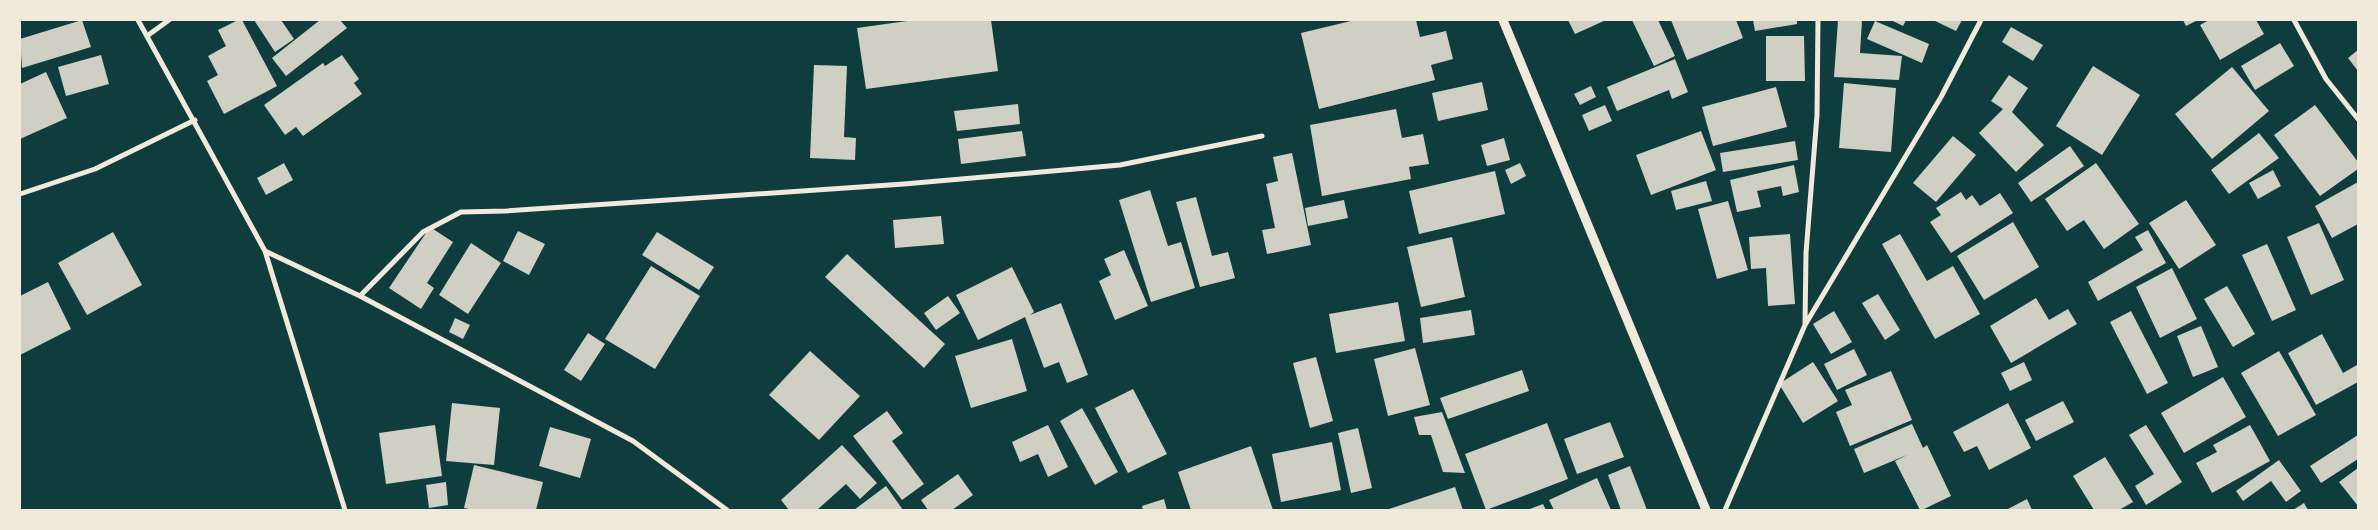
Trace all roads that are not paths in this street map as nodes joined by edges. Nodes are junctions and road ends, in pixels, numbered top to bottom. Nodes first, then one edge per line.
1 (138, 20) edge
2 (169, 20) edge
3 (1503, 20) edge
4 (1818, 20) edge
5 (1982, 20) edge
6 (2294, 20) edge
7 (147, 36) junction
8 (2358, 119) edge
9 (194, 120) junction
10 (1262, 136) dead end
11 (20, 194) edge
12 (265, 251) junction
13 (360, 296) junction
14 (1805, 326) junction
15 (345, 510) edge
16 (727, 510) edge
17 (1706, 510) edge
18 (1725, 510) edge

1 - 7 street
2 - 7 street
3 - 17 street
4 - 14 street
5 - 14 street
6 - 8 street
7 - 9 street
9 - 11 street
9 - 12 street
10 - 13 street
12 - 13 street
12 - 15 street
13 - 16 street
14 - 18 street

